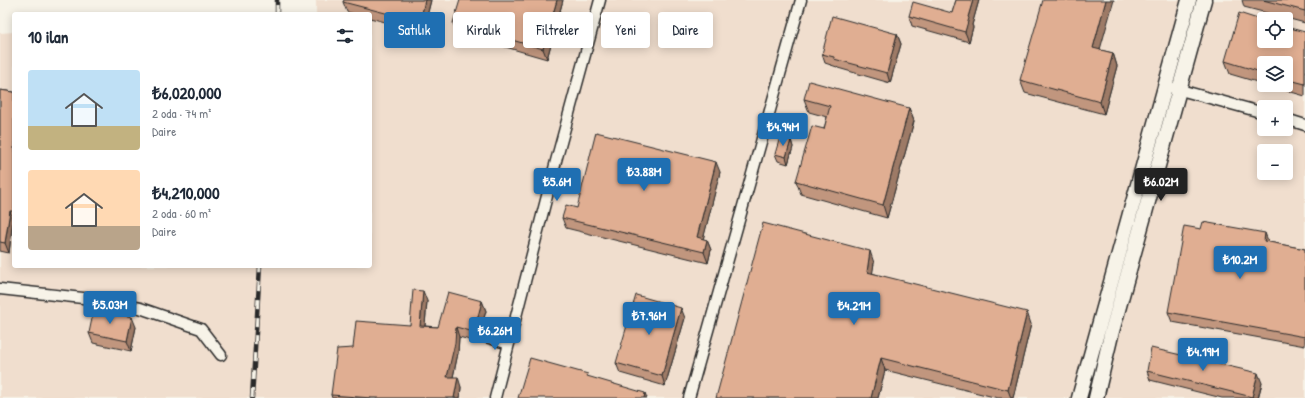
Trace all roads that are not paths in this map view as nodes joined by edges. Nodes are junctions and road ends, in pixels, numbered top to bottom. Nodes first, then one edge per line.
1 (600, 0) edge
2 (801, 0) edge
3 (1189, 0) edge
4 (1204, 0) edge
5 (1165, 86) junction
6 (1179, 90) junction
7 (1257, 111) edge
8 (1293, 121) edge
9 (1305, 125) edge
10 (0, 289) edge
11 (486, 337) dead end
12 (509, 344) junction
13 (221, 355) dead end
14 (495, 398) edge
15 (689, 398) edge
16 (1080, 398) edge
17 (1096, 398) edge

1 - 12 street
2 - 15 street
3 - 5 main road
4 - 6 main road
5 - 6 street
5 - 16 main road
6 - 7 street
6 - 17 main road
8 - 9 street
10 - 13 street
11 - 12 street
12 - 14 street

